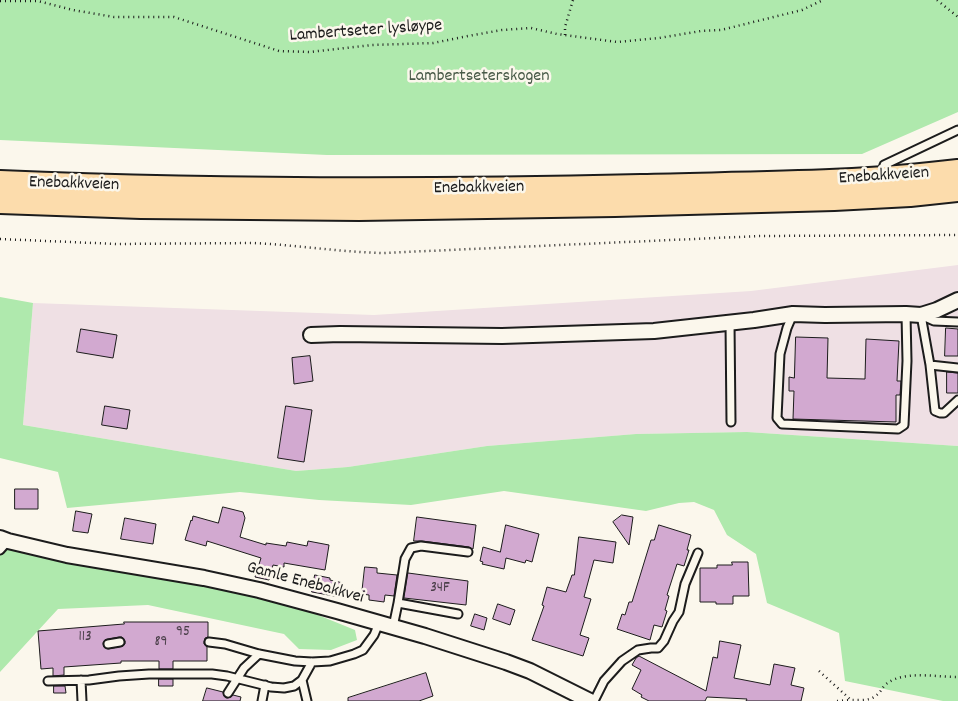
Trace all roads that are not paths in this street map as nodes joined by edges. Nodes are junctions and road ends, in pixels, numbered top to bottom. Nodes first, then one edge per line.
1 (958, 130) edge
2 (958, 171) edge
3 (881, 178) junction
4 (0, 182) edge
5 (958, 190) edge
6 (0, 202) edge
7 (958, 300) edge
8 (794, 314) junction
9 (906, 314) junction
10 (921, 315) junction
11 (958, 322) edge
12 (730, 323) junction
13 (311, 335) dead end
14 (930, 365) junction
15 (958, 368) edge
16 (958, 400) edge
17 (731, 422) dead end
18 (3, 543) edge
19 (468, 552) dead end
20 (698, 553) dead end
21 (398, 603) junction
22 (458, 614) dead end
23 (386, 625) junction
24 (120, 642) dead end
25 (209, 642) dead end
26 (108, 644) dead end
27 (259, 654) junction
28 (312, 662) junction
29 (237, 678) junction
30 (81, 680) junction
31 (302, 680) junction
32 (48, 681) dead end
33 (265, 685) junction
34 (228, 693) dead end
35 (82, 701) edge
36 (262, 701) edge
37 (307, 701) edge
38 (590, 701) edge
39 (594, 701) edge

1 - 3 lane
2 - 3 highway, Enebakkveien
3 - 4 highway, Enebakkveien
5 - 6 highway, Enebakkveien
7 - 10 street
8 - 9 street
8 - 9 lane
8 - 12 street
9 - 10 street
10 - 11 lane
10 - 14 lane
12 - 13 street
12 - 17 lane
14 - 15 lane
14 - 16 lane
18 - 23 street, Gamle Enebakkvei
19 - 21 lane
20 - 39 lane
21 - 22 lane
21 - 23 lane
23 - 28 lane
23 - 38 street, Gamle Enebakkvei
24 - 26 lane
25 - 27 lane
27 - 28 lane
27 - 29 lane
28 - 31 lane
29 - 30 lane
29 - 33 lane
29 - 34 lane
30 - 32 lane
30 - 35 lane
31 - 33 lane
31 - 37 lane
33 - 36 lane

